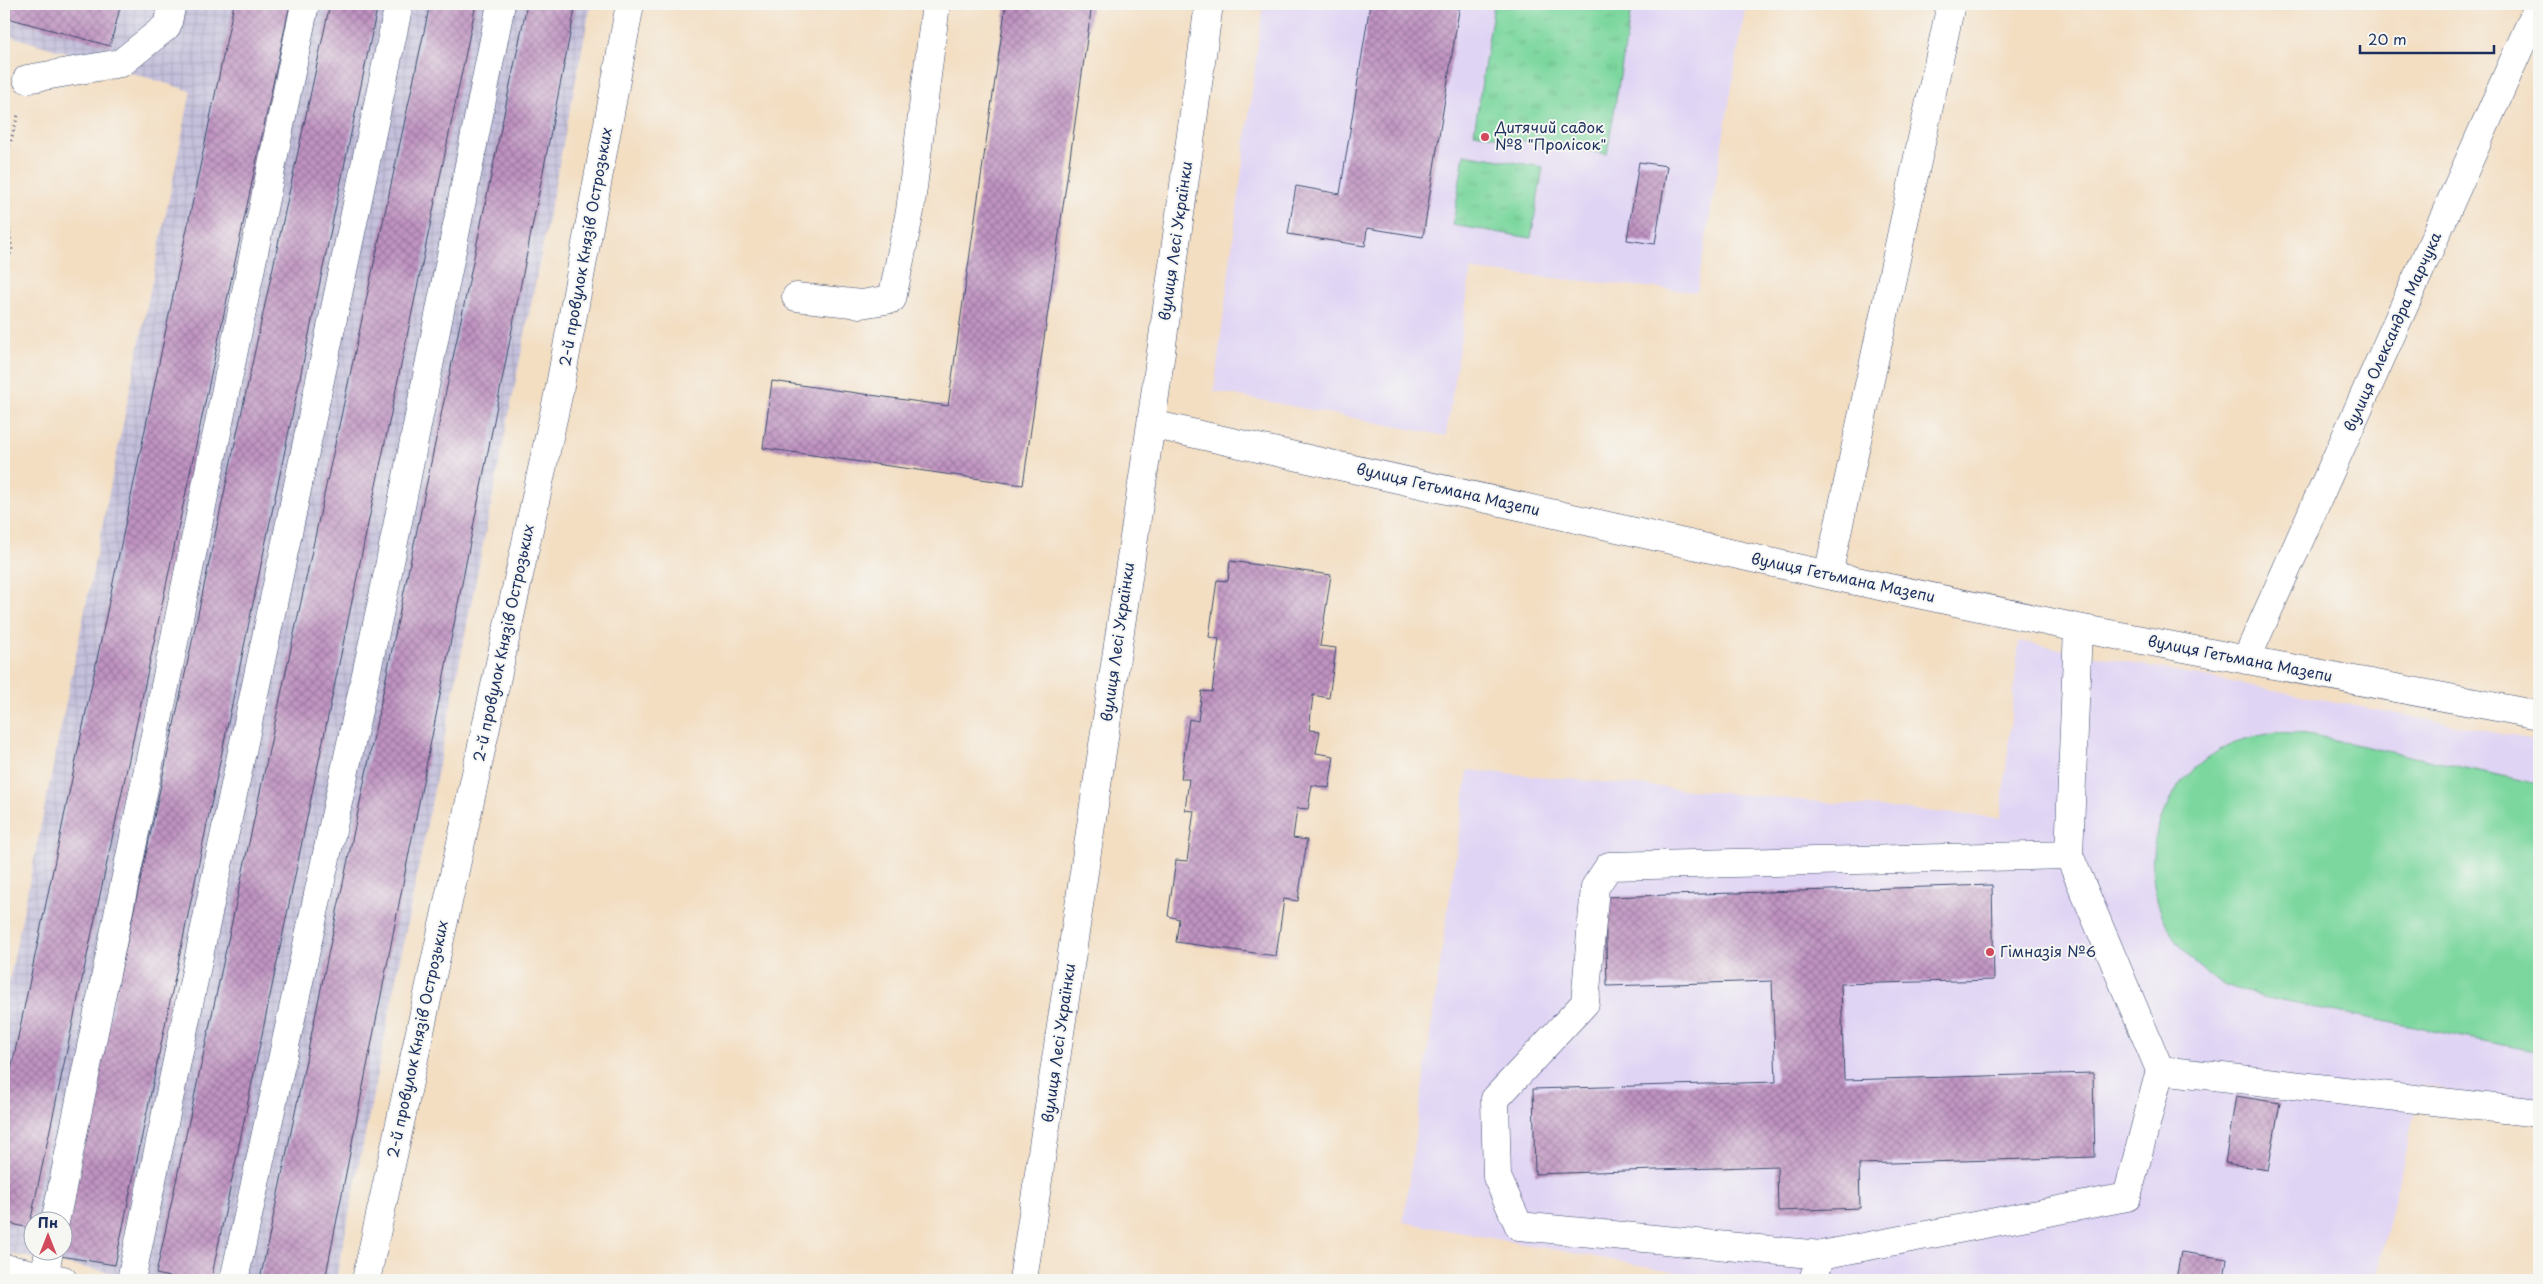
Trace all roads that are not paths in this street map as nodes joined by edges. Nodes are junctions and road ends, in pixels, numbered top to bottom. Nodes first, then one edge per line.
1 (172, 4) edge
2 (305, 4) edge
3 (399, 4) edge
4 (501, 4) edge
5 (630, 4) edge
6 (936, 4) edge
7 (1209, 4) edge
8 (1951, 4) edge
9 (2539, 4) edge
10 (27, 79) road end
11 (796, 297) dead end
12 (1151, 424) junction
13 (1828, 576) junction
14 (2078, 628) junction
15 (2246, 660) junction
16 (2539, 715) edge
17 (2069, 855) junction
18 (2160, 1070) junction
19 (2539, 1113) edge
20 (57, 1212) edge
21 (4, 1268) edge
22 (1817, 1268) edge
23 (52, 1269) edge
24 (131, 1280) edge
25 (234, 1280) edge
26 (366, 1280) edge
27 (1024, 1280) edge

1 - 10 street
2 - 20 street
3 - 24 street
4 - 25 street
5 - 26 street, 2-й провулок Князів Острозьких
6 - 11 street
7 - 12 street, вулиця Лесі Українки
8 - 13 street
9 - 15 street, вулиця Олександра Марчука
12 - 13 street, вулиця Гетьмана Мазепи
12 - 27 street, вулиця Лесі Українки
13 - 14 street, вулиця Гетьмана Мазепи
14 - 15 street, вулиця Гетьмана Мазепи
14 - 17 street
15 - 16 street, вулиця Гетьмана Мазепи
17 - 18 street
17 - 22 street
18 - 19 street
18 - 22 street
21 - 23 street

